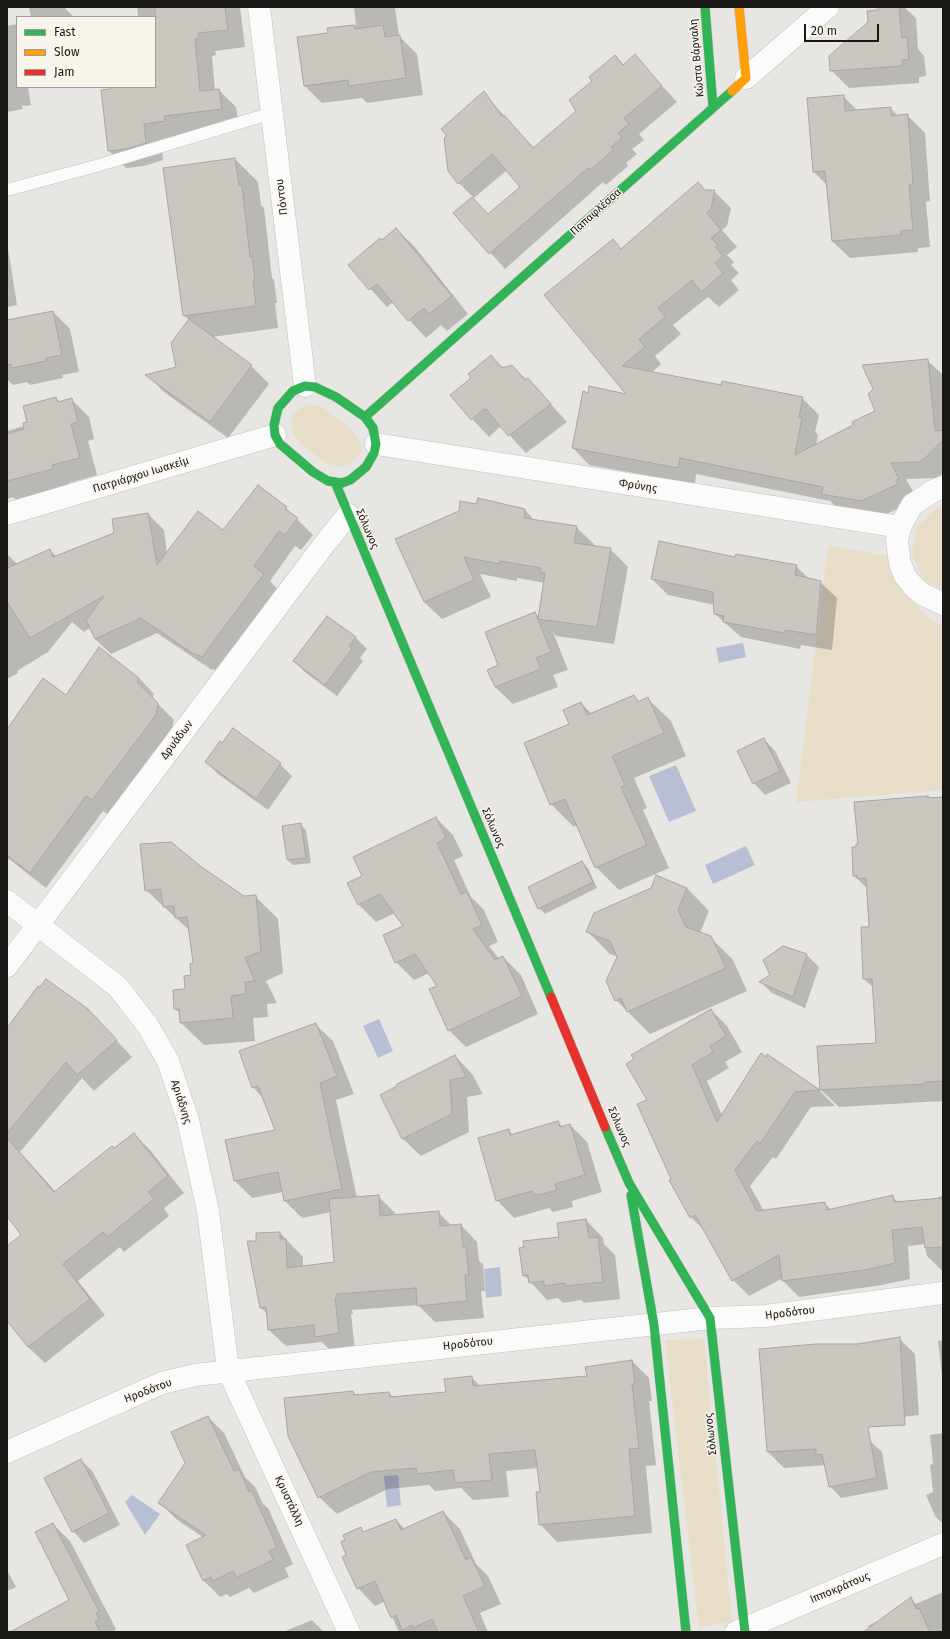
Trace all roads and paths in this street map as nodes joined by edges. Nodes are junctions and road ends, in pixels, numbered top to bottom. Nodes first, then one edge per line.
1 (259, 7) edge
2 (705, 7) edge
3 (739, 7) edge
4 (828, 7) edge
5 (746, 78) junction
6 (713, 107) junction
7 (272, 113) junction
8 (7, 190) edge
9 (305, 386) junction
10 (365, 417) junction
11 (275, 435) junction
12 (376, 444) junction
13 (335, 482) junction
14 (943, 487) edge
15 (7, 514) edge
16 (348, 516) junction
17 (900, 527) junction
18 (943, 604) edge
19 (7, 901) edge
20 (39, 925) junction
21 (7, 966) edge
22 (629, 1183) junction
23 (943, 1293) edge
24 (710, 1318) junction
25 (654, 1325) junction
26 (228, 1370) junction
27 (7, 1452) edge
28 (943, 1544) edge
29 (742, 1631) edge
30 (349, 1632) edge
31 (686, 1632) edge

1 - 7 street, Πόντου
2 - 6 street, Κώστα Βάρναλη
3 - 5 street
4 - 5 street, Παπαφλέσσα
5 - 6 street, Παπαφλέσσα
6 - 10 street, Παπαφλέσσα
7 - 8 lane
7 - 9 street, Πόντου
9 - 10 street
9 - 11 street
10 - 12 street
11 - 13 street
11 - 15 street, Πατριάρχου Ιωακείμ
12 - 13 street
12 - 17 street, Φρύνης
13 - 16 street, Σόλωνος
14 - 17 street
16 - 20 street, Δρυάδων
16 - 22 street, Σόλωνος
17 - 18 street
19 - 20 street, Αριάδνης
20 - 21 street, Δρυάδων
20 - 26 street, Αριάδνης
22 - 24 street, Σόλωνος
22 - 25 street, Σόλωνος
23 - 24 street, Ηροδότου
24 - 25 street, Ηροδότου
24 - 29 street, Σόλωνος
25 - 26 street, Ηροδότου
25 - 31 street, Σόλωνος
26 - 27 street, Ηροδότου
26 - 30 street, Κρυστάλλη
28 - 29 street, Ιπποκράτους

